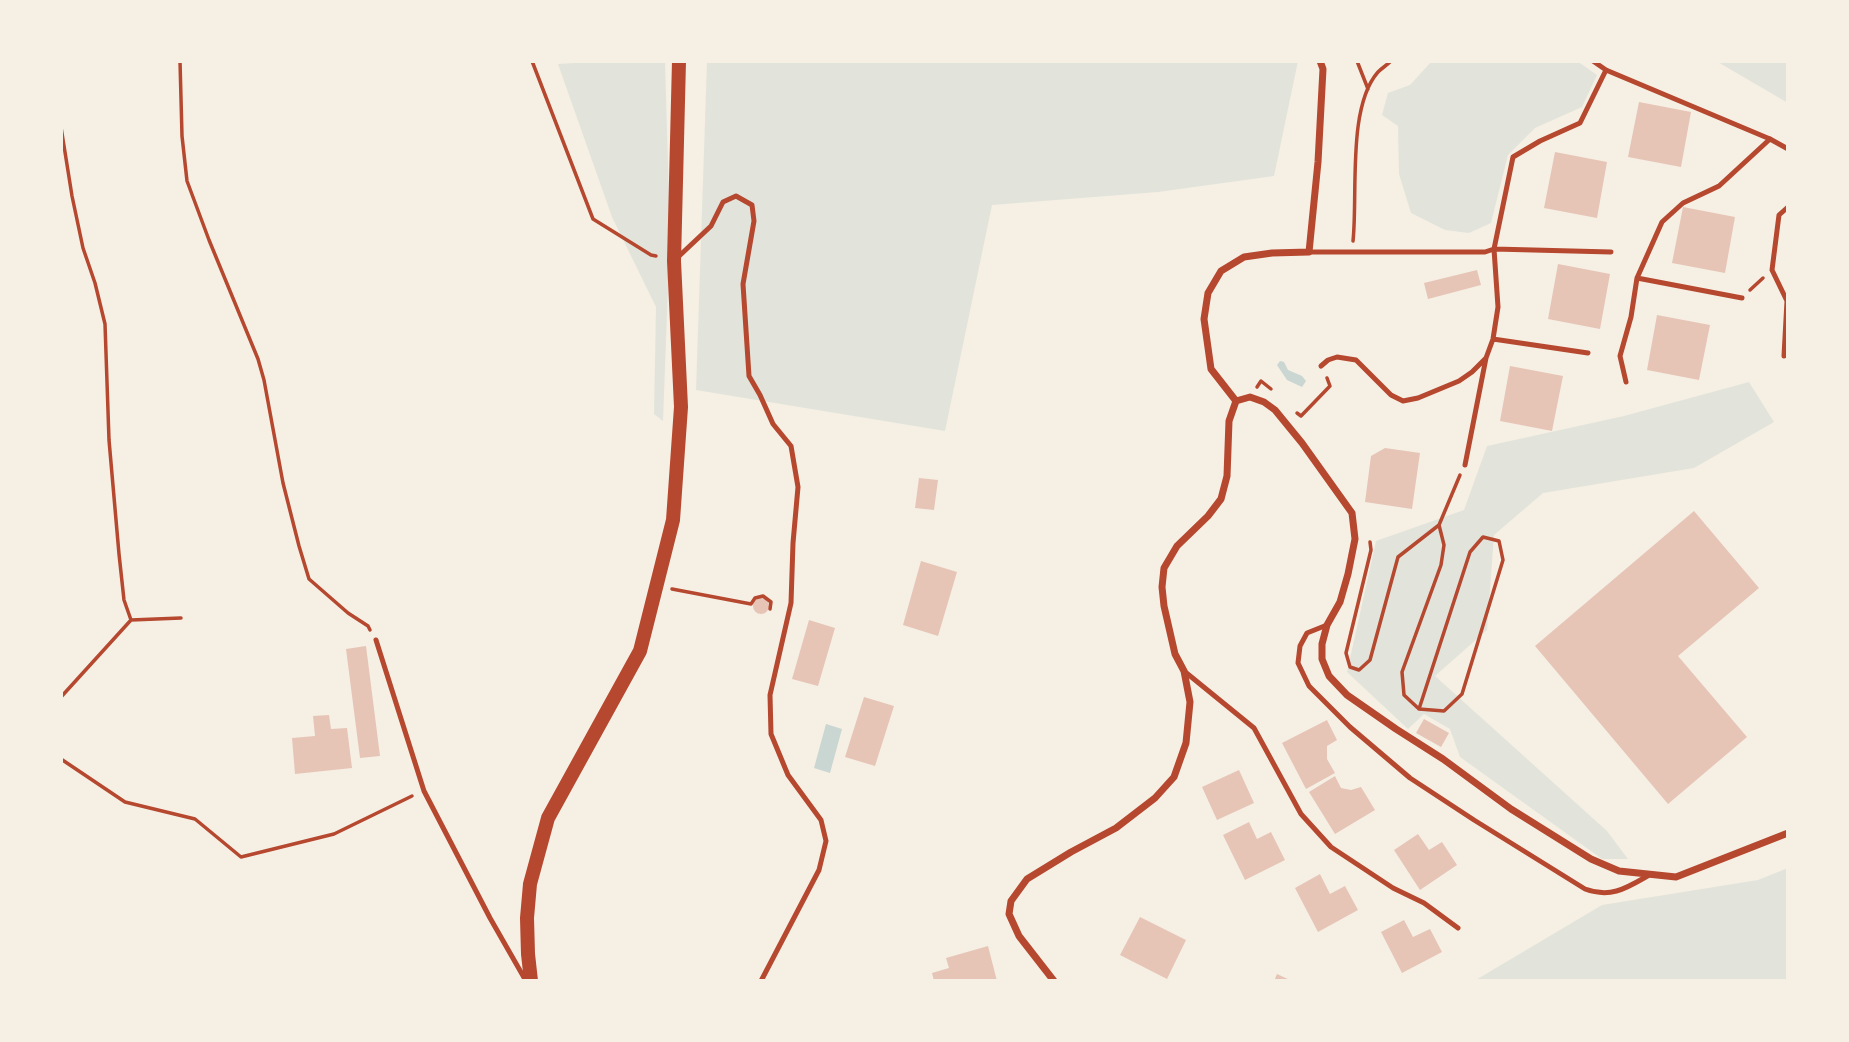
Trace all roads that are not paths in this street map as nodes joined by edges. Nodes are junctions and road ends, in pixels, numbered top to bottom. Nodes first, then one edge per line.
1 (678, 61) edge
2 (1320, 61) edge
3 (1593, 61) edge
4 (1606, 69) junction
5 (1770, 139) junction
6 (1788, 149) edge
7 (1788, 207) edge
8 (1494, 249) junction
9 (1309, 252) junction
10 (1611, 252) dead end
11 (674, 261) junction
12 (1637, 278) junction
13 (1742, 298) road end
14 (1493, 339) junction
15 (1588, 353) dead end
16 (1783, 356) dead end
17 (1486, 358) junction
18 (1321, 366) dead end
19 (1626, 382) dead end
20 (1236, 401) junction
21 (1465, 465) road end
22 (1327, 625) junction
23 (376, 639) road end
24 (1184, 671) junction
25 (1788, 833) edge
26 (1652, 874) junction
27 (1458, 928) dead end
28 (526, 981) edge
29 (531, 981) edge
30 (761, 981) edge
31 (1054, 981) edge

1 - 11 main road
2 - 9 street
3 - 4 lane
4 - 5 lane
4 - 8 lane
5 - 6 lane
5 - 12 lane
7 - 16 lane
8 - 9 lane
8 - 10 lane
8 - 14 lane
9 - 20 street
11 - 29 main road
11 - 30 lane
12 - 13 lane
12 - 19 lane
14 - 15 lane
14 - 17 lane
17 - 18 lane
17 - 21 lane
20 - 22 street
20 - 24 street
22 - 26 street
22 - 26 lane
23 - 28 lane
24 - 27 lane
24 - 31 street
25 - 26 street

